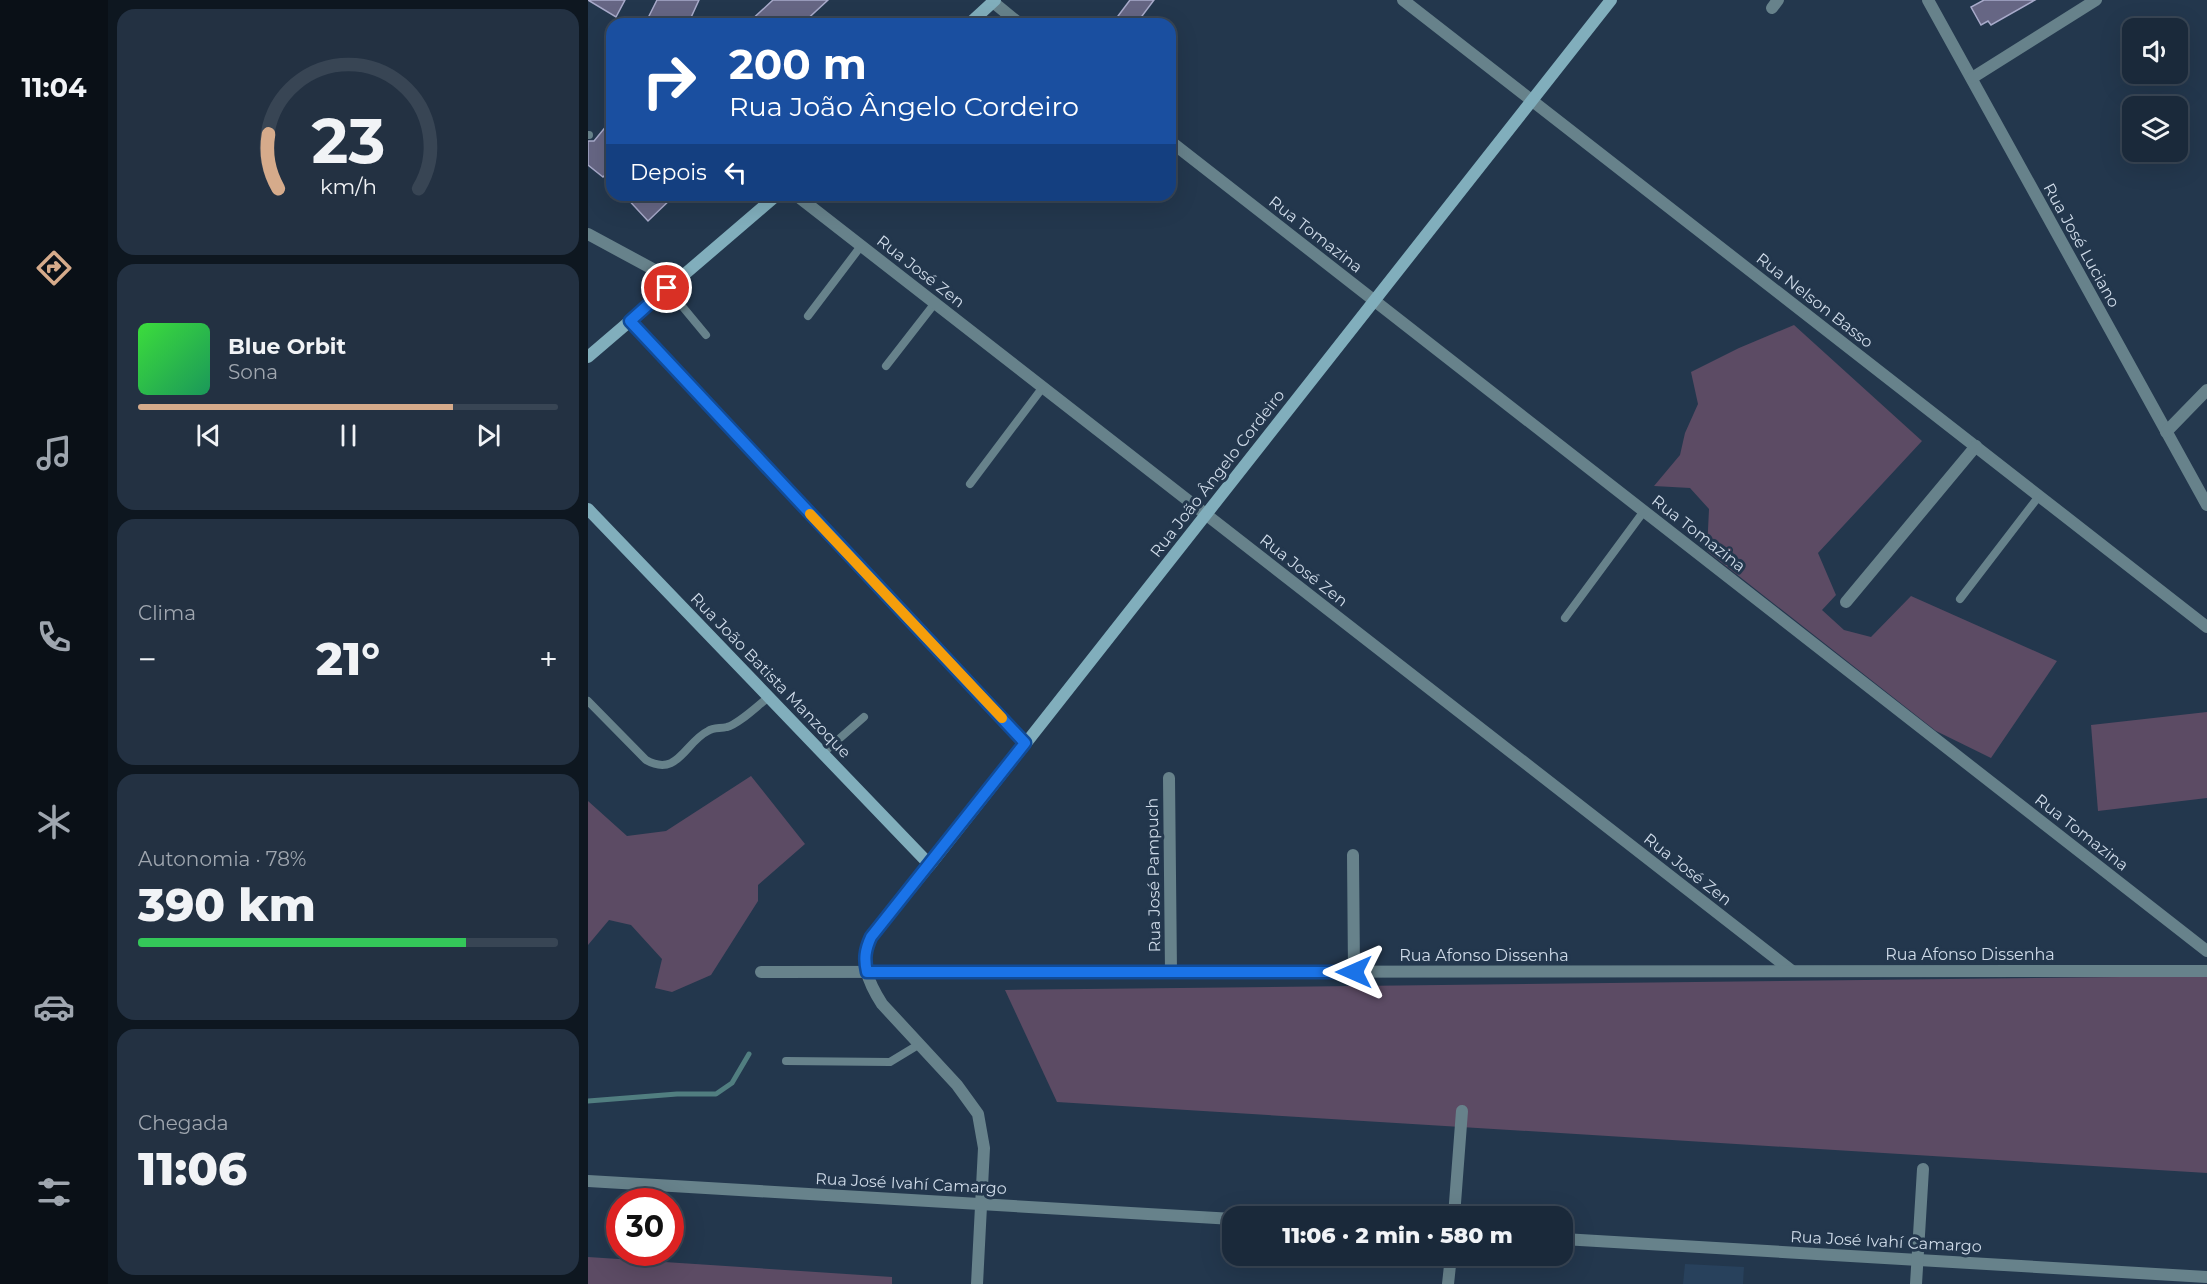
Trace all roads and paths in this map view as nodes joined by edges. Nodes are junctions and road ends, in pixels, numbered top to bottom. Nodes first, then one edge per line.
1 (1403, 0) edge
2 (1611, 0) edge
3 (1928, 0) edge
4 (2096, 0) edge
5 (994, 1) edge
6 (976, 18) edge
7 (1013, 18) edge
8 (1972, 78) junction
9 (1532, 100) junction
10 (1176, 146) edge
11 (770, 201) edge
12 (804, 201) edge
13 (588, 234) edge
14 (861, 246) junction
15 (671, 285) junction
16 (1374, 300) junction
17 (935, 303) junction
18 (808, 316) dead end
19 (630, 321) junction
20 (706, 335) dead end
21 (588, 357) edge
22 (886, 366) dead end
23 (1043, 387) junction
24 (2207, 390) edge
25 (2166, 432) junction
26 (1976, 446) junction
27 (970, 484) dead end
28 (2039, 496) junction
29 (2207, 505) edge
30 (588, 509) edge
31 (1644, 511) junction
32 (1206, 514) junction
33 (1959, 599) dead end
34 (1846, 602) dead end
35 (1564, 618) dead end
36 (2207, 627) edge
37 (769, 697) junction
38 (588, 701) edge
39 (864, 717) dead end
40 (1025, 743) junction
41 (823, 753) junction
42 (1169, 778) dead end
43 (1353, 855) dead end
44 (930, 865) junction
45 (2207, 951) edge
46 (2207, 970) edge
47 (1792, 971) junction
48 (761, 972) dead end
49 (867, 972) junction
50 (1171, 972) junction
51 (1354, 972) junction
52 (918, 1044) junction
53 (786, 1061) dead end
54 (1462, 1111) dead end
55 (1923, 1169) dead end
56 (588, 1180) edge
57 (982, 1204) junction
58 (1455, 1206) edge
59 (1222, 1218) edge
60 (1573, 1240) edge
61 (1918, 1260) junction
62 (1450, 1266) edge
63 (2207, 1277) edge
64 (978, 1284) edge
65 (1448, 1284) edge
66 (1916, 1284) edge

1 - 9 street, Rua Nelson Basso
2 - 9 street, Rua João Ângelo Cordeiro
3 - 8 street, Rua José Luciano
4 - 8 street
5 - 6 street
5 - 7 street
8 - 25 street, Rua José Luciano
9 - 16 street, Rua João Ângelo Cordeiro
9 - 26 street, Rua Nelson Basso
10 - 16 street, Rua Tomazina
11 - 15 street
12 - 14 street, Rua José Zen
13 - 15 street
14 - 17 street, Rua José Zen
14 - 18 lane
15 - 19 street
15 - 20 lane
16 - 31 street, Rua Tomazina
16 - 32 street, Rua João Ângelo Cordeiro
17 - 22 lane
17 - 23 street, Rua José Zen
19 - 21 street
19 - 40 lane
23 - 27 lane
23 - 32 street, Rua José Zen
24 - 25 street
25 - 29 street, Rua José Luciano
26 - 28 street, Rua Nelson Basso
26 - 34 street
28 - 33 lane
28 - 36 street, Rua Nelson Basso
30 - 37 street, Rua João Batista Manzoque
31 - 35 lane
31 - 45 street, Rua Tomazina
32 - 40 street, Rua João Ângelo Cordeiro
32 - 47 street, Rua José Zen
37 - 38 lane
37 - 41 street, Rua João Batista Manzoque
39 - 41 lane
40 - 44 street, Rua João Ângelo Cordeiro
41 - 44 street, Rua João Batista Manzoque
42 - 50 street, Rua José Pampuch
43 - 51 street
44 - 49 street, Rua João Ângelo Cordeiro
46 - 47 street, Rua Afonso Dissenha
47 - 51 street, Rua Afonso Dissenha
48 - 49 street, Rua Afonso Dissenha
49 - 50 street, Rua Afonso Dissenha
49 - 52 street
50 - 51 street, Rua Afonso Dissenha
52 - 53 lane
52 - 57 street
54 - 58 street
55 - 61 street
56 - 57 street, Rua José Ivahí Camargo
57 - 59 street, Rua José Ivahí Camargo
57 - 64 street
60 - 61 street, Rua José Ivahí Camargo
61 - 63 street, Rua José Ivahí Camargo
61 - 66 street
62 - 65 street

